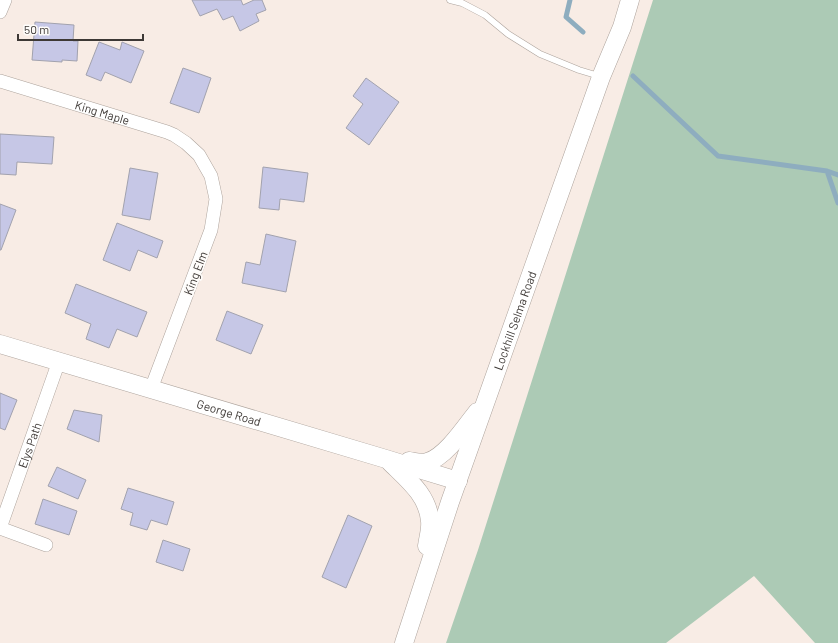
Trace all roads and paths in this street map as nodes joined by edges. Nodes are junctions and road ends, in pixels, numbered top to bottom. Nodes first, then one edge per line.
1 (5, 0) edge
2 (450, 0) edge
3 (630, 0) edge
4 (0, 12) edge
5 (601, 77) junction
6 (0, 81) edge
7 (199, 155) joint
8 (0, 344) edge
9 (59, 361) junction
10 (151, 389) junction
11 (486, 402) junction
12 (386, 459) junction
13 (458, 481) junction
14 (46, 545) dead end
15 (423, 582) junction
16 (404, 643) edge

1 - 4 street
2 - 5 lane
3 - 5 main road, Lockhill Selma Road
5 - 11 main road, Lockhill Selma Road
6 - 7 street, King Maple
7 - 10 street, King Elm
8 - 9 main road, George Road
9 - 10 main road, George Road
9 - 14 street, Elys Path
10 - 12 main road, George Road
11 - 12 main road
11 - 13 main road, Lockhill Selma Road
12 - 13 main road, George Road
12 - 15 main road
13 - 15 main road, Lockhill Selma Road
15 - 16 main road, Lockhill Selma Road

